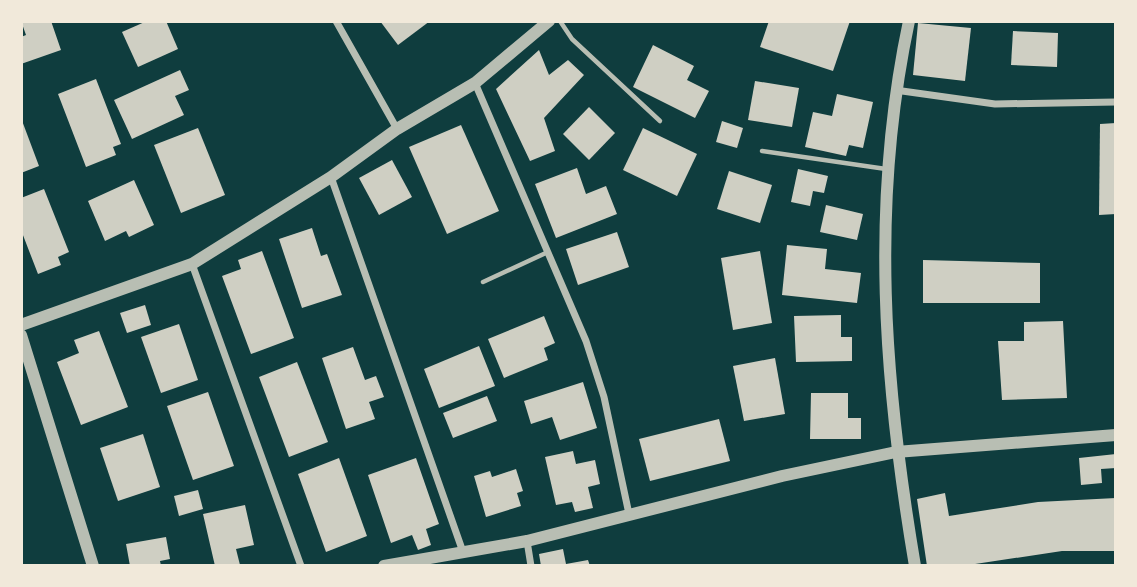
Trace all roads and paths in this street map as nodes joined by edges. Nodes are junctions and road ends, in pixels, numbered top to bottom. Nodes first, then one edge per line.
1 (337, 21) edge
2 (549, 21) edge
3 (560, 21) edge
4 (908, 21) edge
5 (475, 83) junction
6 (895, 90) junction
7 (1116, 102) edge
8 (660, 121) dead end
9 (397, 129) junction
10 (762, 151) dead end
11 (887, 169) junction
12 (331, 177) junction
13 (549, 252) junction
14 (192, 264) junction
15 (483, 282) dead end
16 (21, 325) edge
17 (21, 335) edge
18 (1116, 435) edge
19 (896, 452) junction
20 (629, 514) junction
21 (527, 541) junction
22 (463, 552) junction
23 (93, 566) edge
24 (301, 566) edge
25 (384, 566) edge
26 (531, 566) edge
27 (915, 566) edge

1 - 9 street
2 - 5 street
3 - 8 lane
4 - 6 street
5 - 9 street
5 - 13 street
6 - 7 street
6 - 11 street
9 - 12 street
10 - 11 lane
11 - 19 street
12 - 14 street
12 - 22 street
13 - 15 lane
13 - 20 street
14 - 16 street
14 - 24 street
17 - 23 street
18 - 19 street
19 - 20 street
19 - 27 street
20 - 21 street
21 - 22 street
21 - 26 street
22 - 25 street

